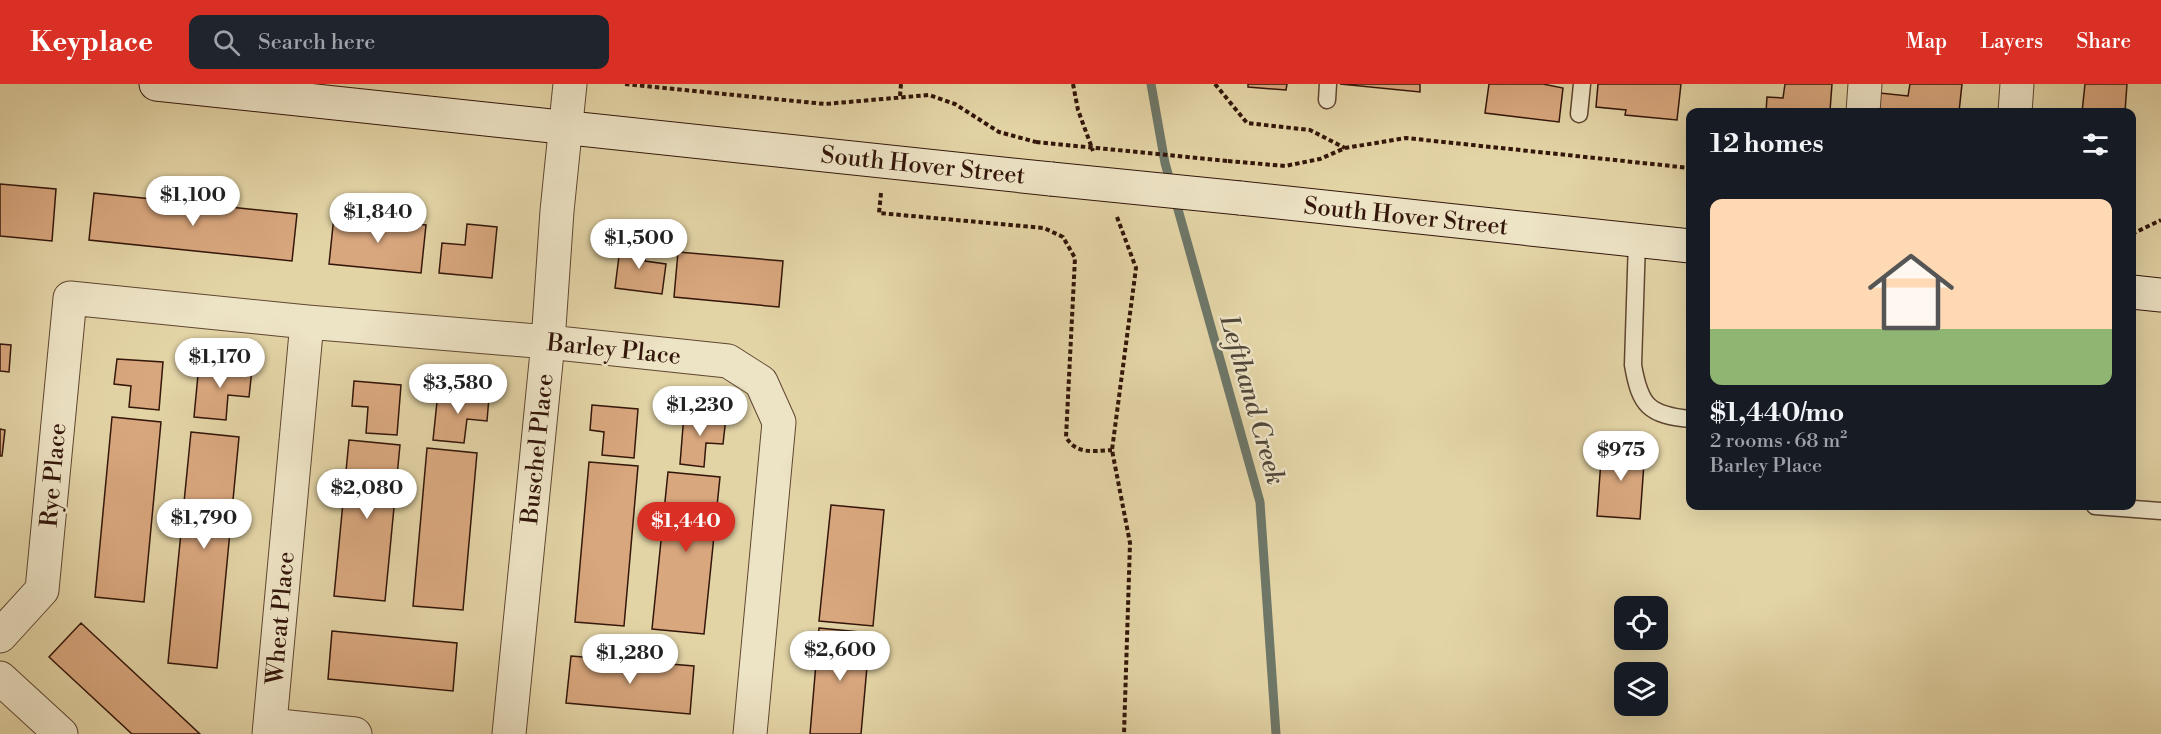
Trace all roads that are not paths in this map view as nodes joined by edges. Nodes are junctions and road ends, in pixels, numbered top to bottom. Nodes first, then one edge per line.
1 (156, 84) edge
2 (570, 84) edge
3 (1582, 84) edge
4 (1865, 84) edge
5 (2017, 84) edge
6 (1863, 108) edge
7 (2015, 108) edge
8 (1579, 114) dead end
9 (565, 128) junction
10 (1637, 240) junction
11 (1686, 246) edge
12 (2136, 292) edge
13 (2161, 295) edge
14 (69, 298) joint
15 (307, 322) junction
16 (548, 342) junction
17 (1686, 418) edge
18 (2136, 509) edge
19 (2161, 511) edge
20 (0, 636) edge
21 (0, 678) edge
22 (270, 730) edge
23 (61, 734) edge
24 (355, 734) edge
25 (509, 734) edge
26 (750, 734) edge

1 - 9 street, South Hover Street
2 - 9 street, Buschel Place
3 - 8 lane
4 - 6 street
5 - 7 street
9 - 10 street, South Hover Street, bridge
9 - 16 street, Buschel Place
10 - 11 street, South Hover Street
10 - 17 lane
12 - 13 street
14 - 15 street, Barley Place
14 - 20 street, Rye Place
15 - 16 street, Barley Place
15 - 22 street, Wheat Place
16 - 25 street, Buschel Place
16 - 26 street, Barley Place
18 - 19 lane
21 - 23 street
22 - 24 street

